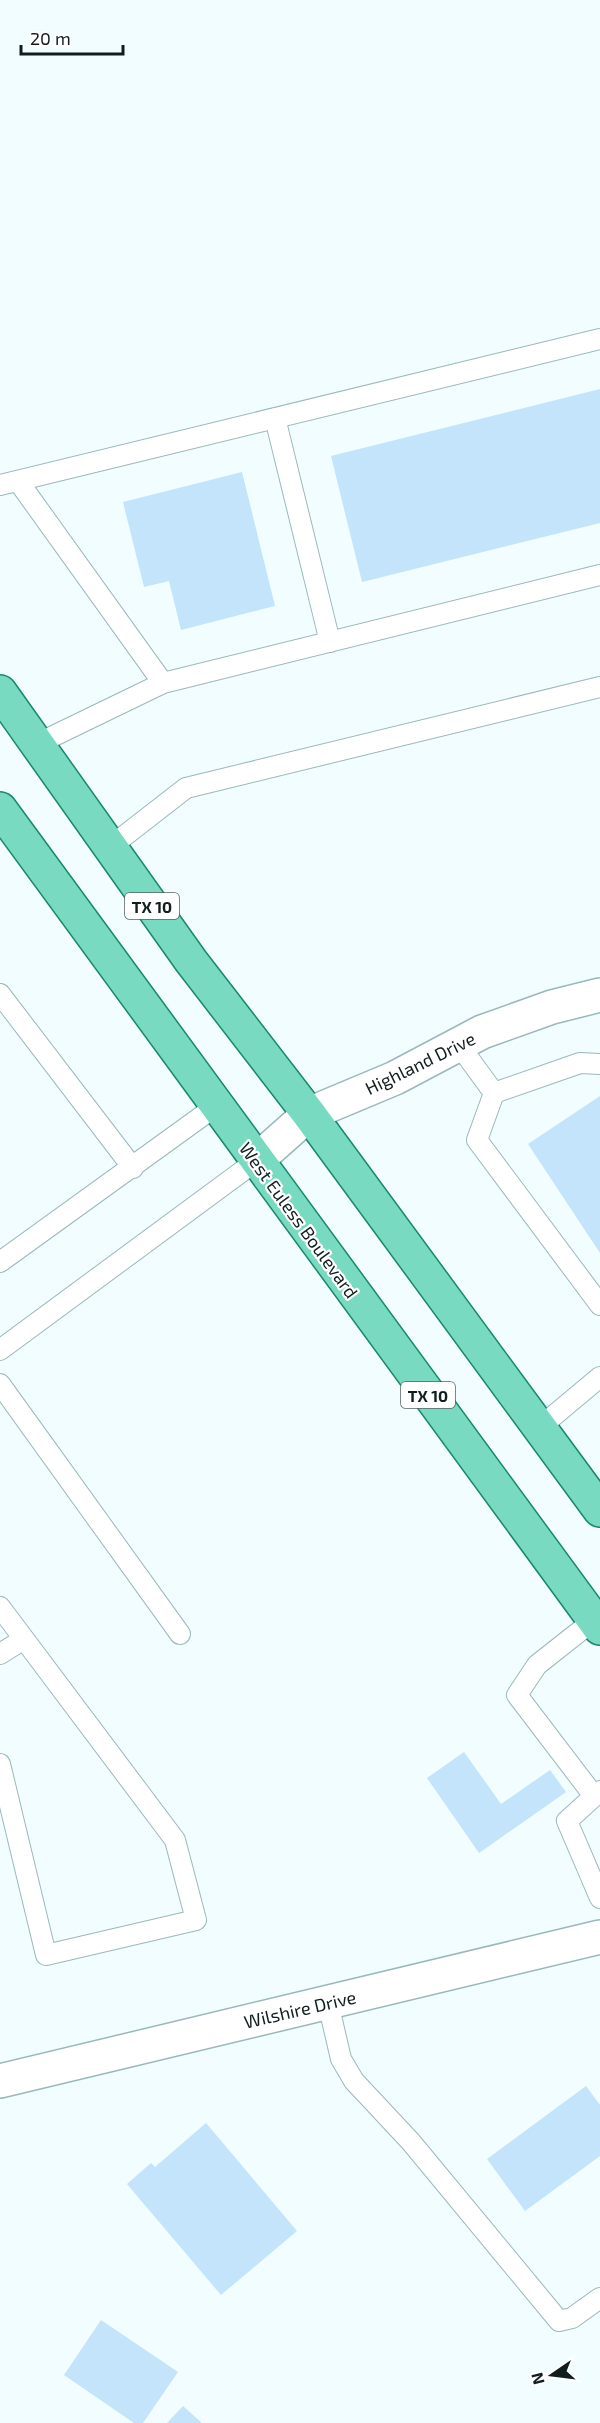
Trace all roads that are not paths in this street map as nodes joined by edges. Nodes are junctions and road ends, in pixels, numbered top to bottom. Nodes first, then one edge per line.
1 (600, 339) edge
2 (275, 418) junction
3 (9, 483) edge
4 (600, 575) edge
5 (330, 642) junction
6 (163, 683) junction
7 (600, 687) edge
8 (0, 692) edge
9 (37, 744) junction
10 (0, 810) edge
11 (110, 847) junction
12 (0, 994) edge
13 (600, 995) edge
14 (459, 1045) junction
15 (600, 1064) edge
16 (494, 1093) junction
17 (216, 1106) junction
18 (309, 1114) junction
19 (255, 1161) junction
20 (133, 1168) junction
21 (0, 1262) edge
22 (600, 1305) edge
23 (0, 1350) edge
24 (600, 1377) edge
25 (0, 1384) edge
26 (539, 1428) junction
27 (600, 1510) edge
28 (0, 1607) edge
29 (597, 1624) edge
30 (180, 1634) dead end
31 (24, 1639) junction
32 (0, 1654) edge
33 (0, 1764) edge
34 (597, 1793) edge
35 (600, 1898) edge
36 (600, 1937) edge
37 (328, 2002) junction
38 (0, 2081) edge
39 (600, 2298) edge

1 - 2 lane
2 - 3 lane
2 - 5 lane
3 - 6 lane
4 - 5 lane
5 - 6 lane
6 - 9 lane
7 - 11 lane
8 - 9 main road, TX 10
9 - 11 main road, TX 10
10 - 17 main road, West Euless Boulevard / TX 10
11 - 18 main road, TX 10
12 - 20 lane
13 - 14 street, Highland Drive
14 - 16 lane
14 - 18 street, Highland Drive
15 - 16 lane
16 - 22 lane
17 - 19 main road, West Euless Boulevard / TX 10
17 - 20 lane
18 - 19 street, Highland Drive
18 - 26 main road, TX 10
19 - 23 lane
19 - 29 main road, West Euless Boulevard / TX 10
20 - 21 lane
24 - 26 lane
25 - 30 lane
26 - 27 main road, TX 10
28 - 31 lane
29 - 34 lane
31 - 32 lane
31 - 33 lane
34 - 35 lane
36 - 37 street, Wilshire Drive
37 - 38 street, Wilshire Drive
37 - 39 lane

